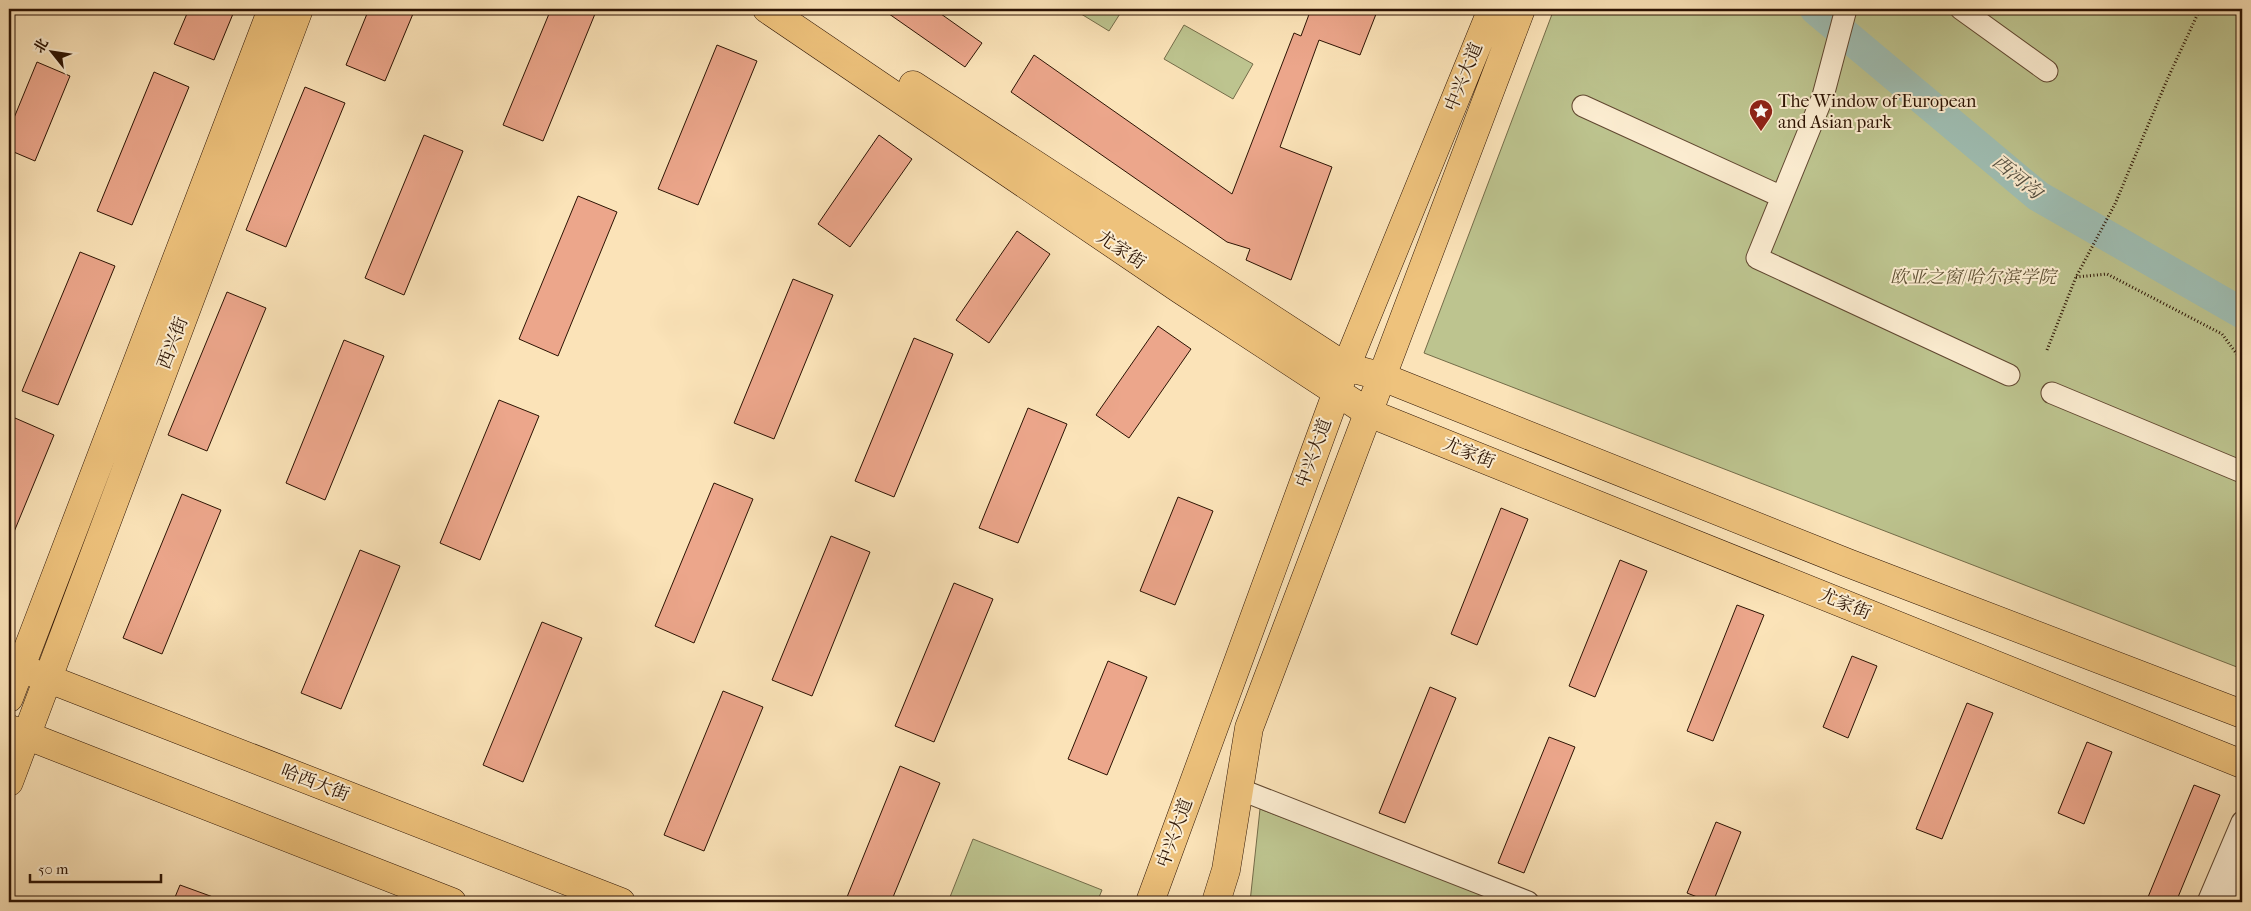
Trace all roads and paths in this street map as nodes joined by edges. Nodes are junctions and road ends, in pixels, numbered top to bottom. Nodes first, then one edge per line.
1 (272, 9) edge
2 (299, 9) edge
3 (767, 9) edge
4 (795, 9) edge
5 (1492, 9) edge
6 (1521, 9) edge
7 (1846, 9) edge
8 (1961, 9) edge
9 (2200, 9) edge
10 (2047, 71) dead end
11 (1583, 106) dead end
12 (1782, 197) junction
13 (2076, 277) junction
14 (2047, 350) dead end
15 (2242, 361) edge
16 (2008, 375) dead end
17 (1380, 376) junction
18 (1341, 380) junction
19 (2052, 393) dead end
20 (1369, 413) junction
21 (2242, 472) edge
22 (14, 666) edge
23 (47, 678) junction
24 (9, 698) edge
25 (2242, 714) edge
26 (18, 732) edge
27 (2242, 764) edge
28 (9, 782) edge
29 (1239, 789) junction
30 (2242, 822) edge
31 (2242, 860) edge
32 (452, 902) edge
33 (621, 902) edge
34 (1150, 902) edge
35 (1216, 902) edge
36 (1528, 902) edge
37 (2208, 902) edge
38 (2225, 902) edge

1 - 22 main road, 西兴街
2 - 23 main road, 西兴街
3 - 18 main road, 尤家街
4 - 18 main road, 尤家街
5 - 18 main road, 中兴大道
6 - 17 main road, 中兴大道
7 - 12 street
8 - 10 street
9 - 13 path
11 - 12 street
12 - 16 street
13 - 14 path
13 - 15 path
17 - 18 main road, 尤家街
17 - 20 main road, 中兴大道
17 - 25 main road, 尤家街
18 - 20 main road, 尤家街
18 - 34 main road, 中兴大道
19 - 21 street
20 - 27 main road, 尤家街
20 - 29 main road, 中兴大道
22 - 23 main road, 哈西大街
22 - 24 main road, 西兴街
23 - 26 main road, 西兴街
23 - 33 main road, 哈西大街
26 - 28 main road, 西兴街
26 - 32 main road
29 - 35 main road, 中兴大道
29 - 36 street
30 - 37 street
31 - 38 street

